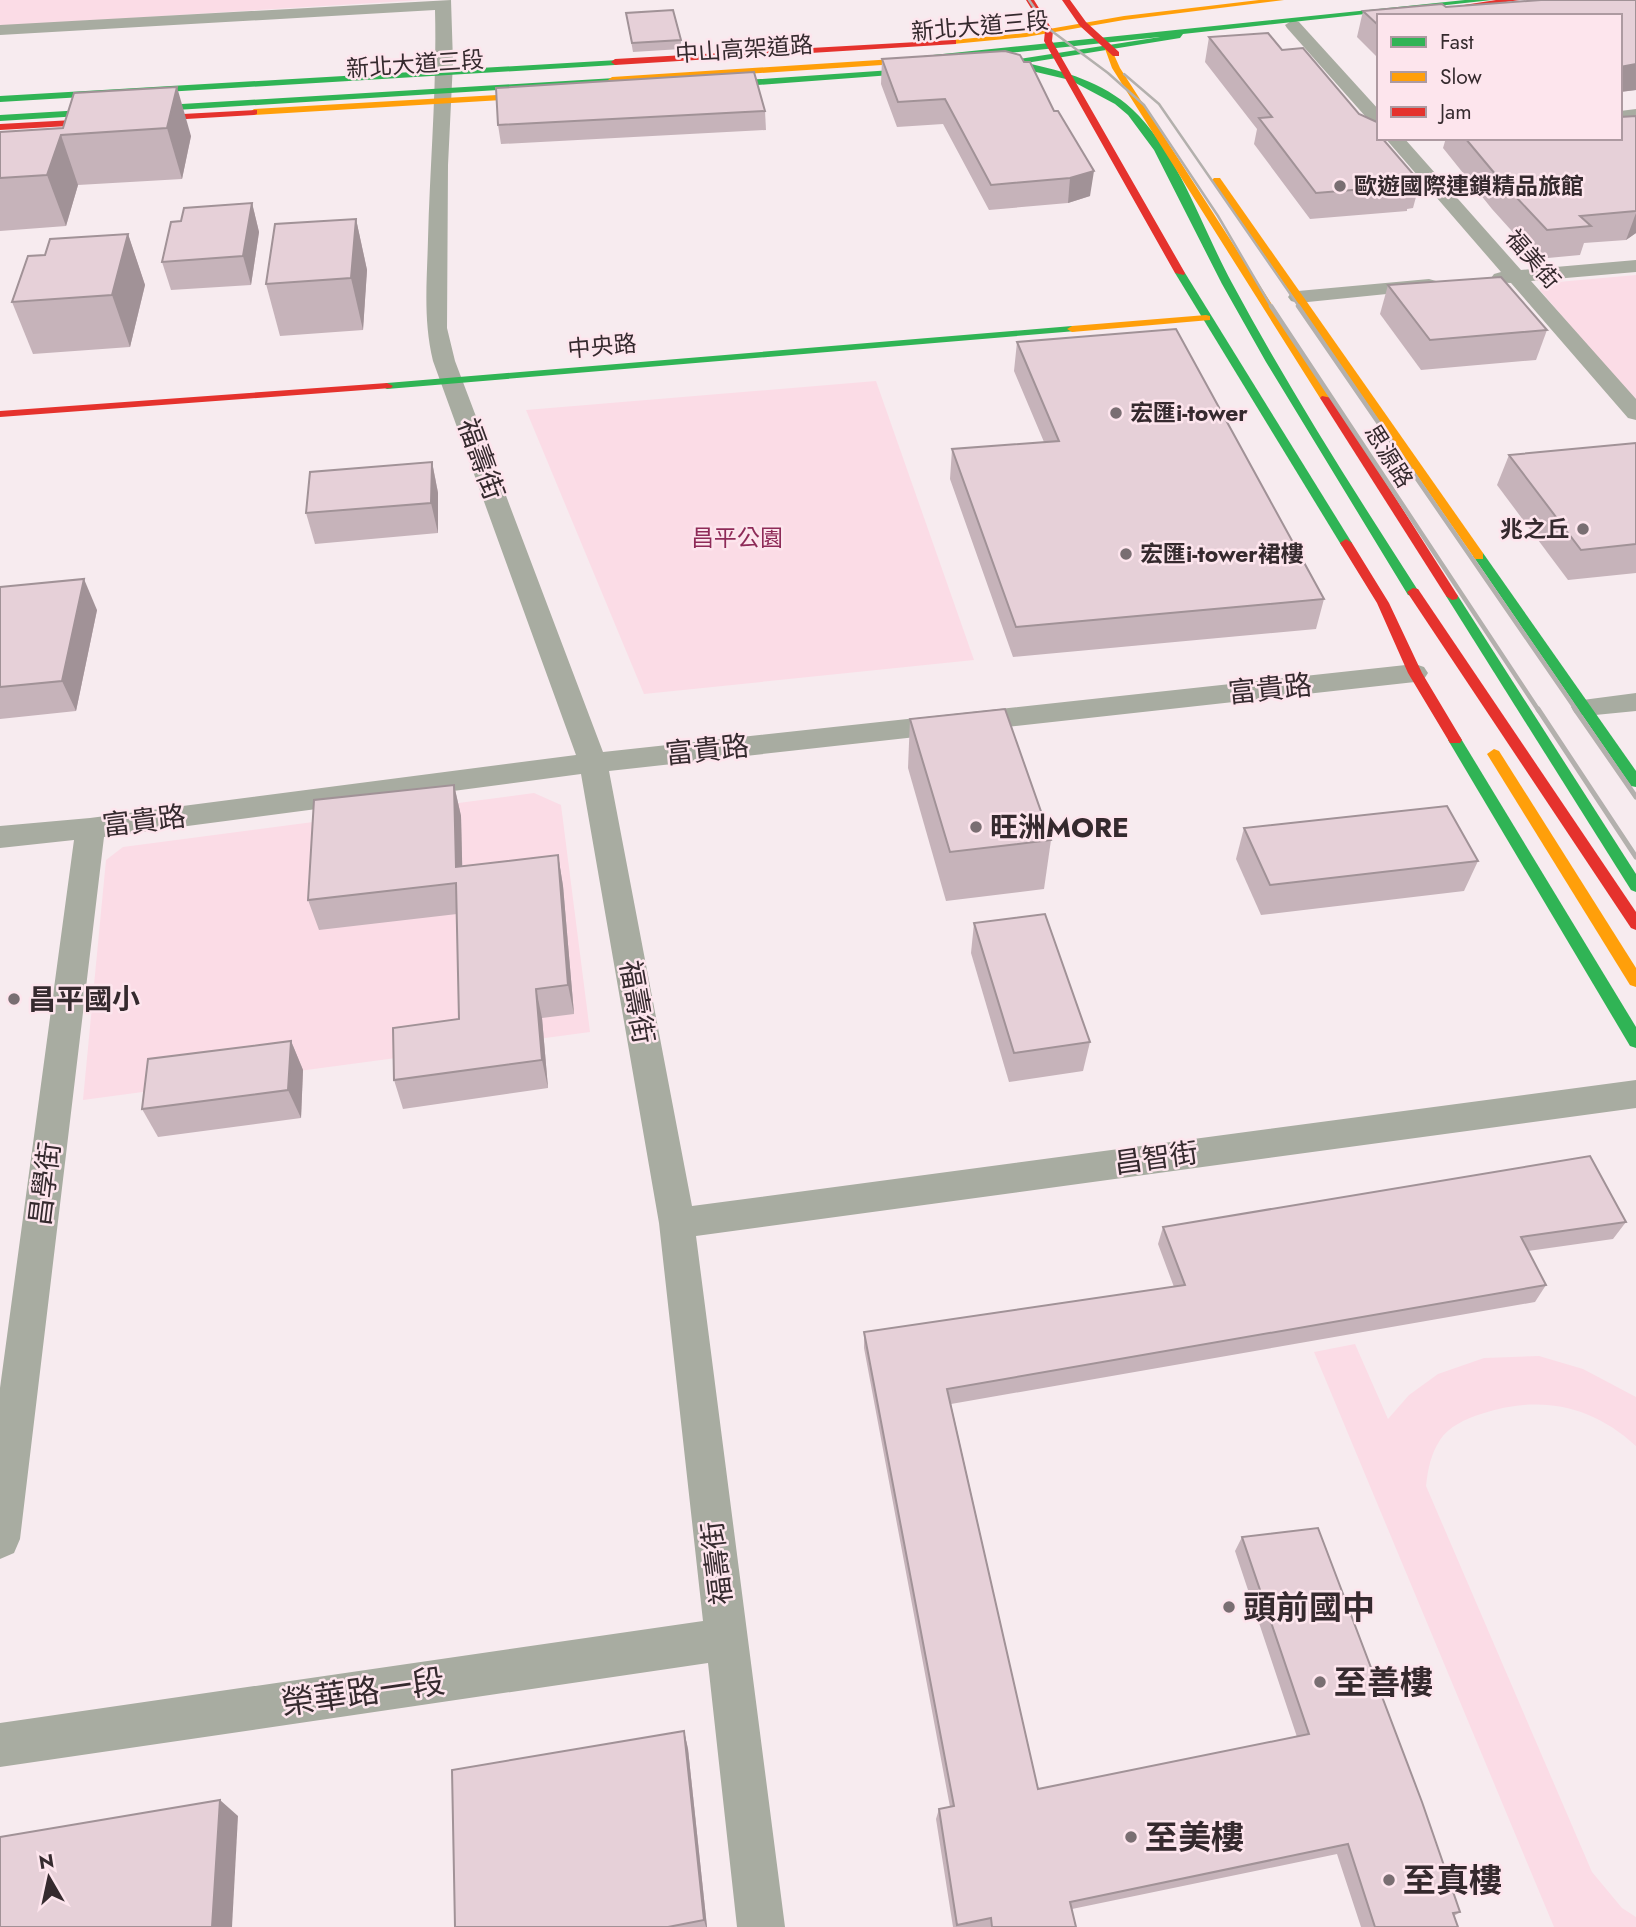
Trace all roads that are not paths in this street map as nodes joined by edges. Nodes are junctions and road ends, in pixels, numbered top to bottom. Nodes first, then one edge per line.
1 (1030, 0) edge
2 (1066, 0) edge
3 (1280, 0) edge
4 (1333, 0) edge
5 (1412, 0) edge
6 (1488, 0) edge
7 (1516, 0) edge
8 (444, 2) edge
9 (1391, 14) edge
10 (1377, 16) edge
11 (1293, 25) junction
12 (1087, 28) junction
13 (0, 30) edge
14 (1049, 36) junction
15 (1107, 48) junction
16 (1058, 57) junction
17 (725, 61) junction
18 (1138, 72) dead end
19 (444, 86) junction
20 (0, 99) edge
21 (0, 106) edge
22 (0, 112) edge
23 (0, 118) edge
24 (1377, 119) edge
25 (0, 127) edge
26 (1396, 140) edge
27 (1206, 164) dead end
28 (1636, 266) edge
29 (1516, 277) junction
30 (1475, 281) edge
31 (1448, 283) edge
32 (1298, 297) junction
33 (1206, 318) junction
34 (446, 366) junction
35 (1636, 413) edge
36 (0, 414) edge
37 (1383, 603) junction
38 (1419, 646) dead end
39 (1415, 673) junction
40 (1636, 702) edge
41 (1585, 708) junction
42 (1482, 736) dead end
43 (593, 763) junction
44 (1636, 782) edge
45 (90, 828) junction
46 (0, 836) edge
47 (1636, 886) edge
48 (1636, 924) edge
49 (1636, 981) edge
50 (1636, 1041) edge
51 (1636, 1094) edge
52 (677, 1223) junction
53 (0, 1539) edge
54 (726, 1639) junction
55 (0, 1745) edge
56 (761, 1927) edge

1 - 14 main road
2 - 12 main road, 思源路
3 - 12 main road
4 - 17 main road, 中山高架道路
5 - 12 main road
6 - 23 main road, 中山高架道路
7 - 9 main road
8 - 13 street
8 - 19 street, 福壽街
10 - 11 main road
11 - 15 main road
11 - 24 street
12 - 14 main road
12 - 15 main road, 思源路
14 - 15 main road, 新北大道三段
14 - 16 main road
14 - 19 main road, 新北大道三段
15 - 16 main road, 新北大道三段
15 - 18 main road, 思源路
15 - 47 main road, 思源路
16 - 19 main road, 新北大道三段
16 - 33 main road
17 - 21 main road, 中山高架道路
17 - 48 main road
19 - 20 main road, 新北大道三段
19 - 22 main road, 新北大道三段
19 - 25 main road, 新北大道三段
19 - 34 street, 福壽街
26 - 29 street, 福美街
27 - 32 main road, 思源路
28 - 29 street
29 - 30 street
29 - 35 street, 福美街
31 - 32 street
32 - 41 main road, 思源路
33 - 34 main road, 中央路
33 - 37 main road
34 - 36 main road, 中央路
34 - 43 street, 福壽街
37 - 38 main road
37 - 39 main road
39 - 43 street, 富貴路
39 - 50 main road
40 - 41 street
41 - 44 main road, 思源路
42 - 49 main road
43 - 45 street, 富貴路
43 - 52 street, 福壽街
45 - 46 street, 富貴路
45 - 53 street, 昌學街
51 - 52 street, 昌智街
52 - 54 street, 福壽街
54 - 55 street, 榮華路一段
54 - 56 street, 福壽街

